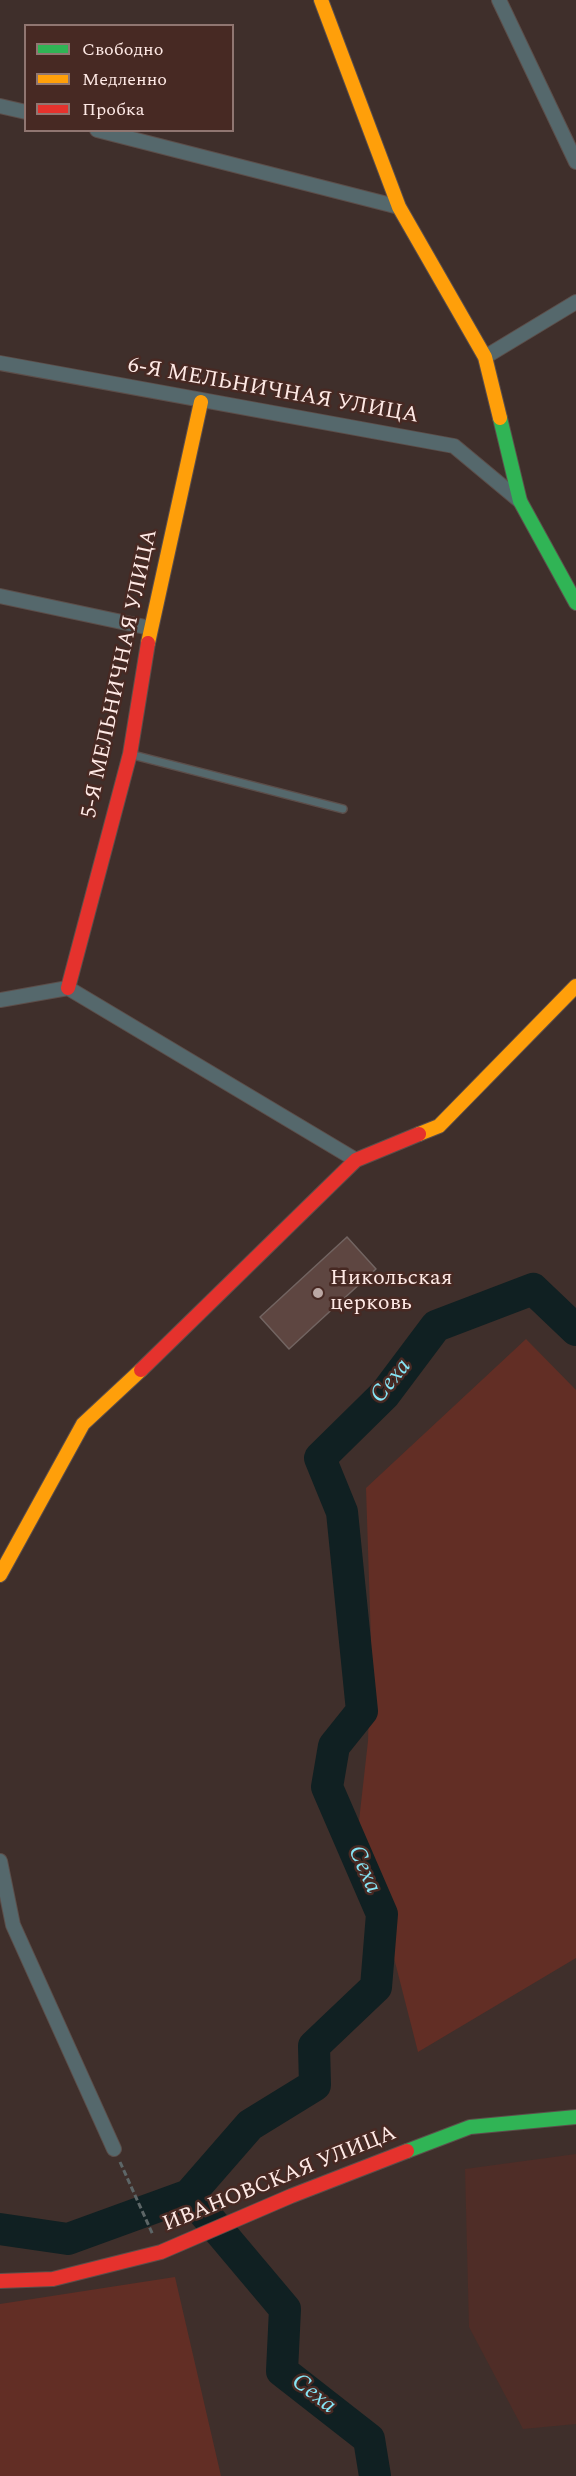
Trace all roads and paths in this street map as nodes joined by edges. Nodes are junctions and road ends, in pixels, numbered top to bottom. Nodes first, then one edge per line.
1 (321, 0) edge
2 (499, 0) edge
3 (0, 106) edge
4 (24, 112) edge
5 (105, 132) edge
6 (576, 162) edge
7 (399, 207) junction
8 (576, 302) edge
9 (484, 357) junction
10 (0, 363) edge
11 (201, 402) junction
12 (520, 501) junction
13 (0, 596) edge
14 (576, 603) edge
15 (150, 628) junction
16 (130, 754) junction
17 (343, 809) dead end
18 (576, 986) edge
19 (68, 988) junction
20 (0, 1000) edge
21 (356, 1160) junction
22 (0, 1575) edge
23 (0, 1861) edge
24 (576, 2117) edge
25 (114, 2149) joint
26 (161, 2252) junction
27 (0, 2282) edge

1 - 7 street
2 - 6 street
3 - 4 street
5 - 7 street
7 - 9 street
8 - 9 street
9 - 12 street
10 - 11 street, 6-Я МЕЛЬНИЧНАЯ УЛИЦА
11 - 12 street, 6-Я МЕЛЬНИЧНАЯ УЛИЦА
11 - 15 street, 5-Я МЕЛЬНИЧНАЯ УЛИЦА
12 - 14 street
13 - 15 street
15 - 16 street, 5-Я МЕЛЬНИЧНАЯ УЛИЦА
16 - 17 lane
16 - 19 street, 5-Я МЕЛЬНИЧНАЯ УЛИЦА
18 - 21 street
19 - 20 street
19 - 21 street
21 - 22 street
23 - 25 street
24 - 26 street, ИВАНОВСКАЯ УЛИЦА
25 - 26 path
26 - 27 street, ИВАНОВСКАЯ УЛИЦА

